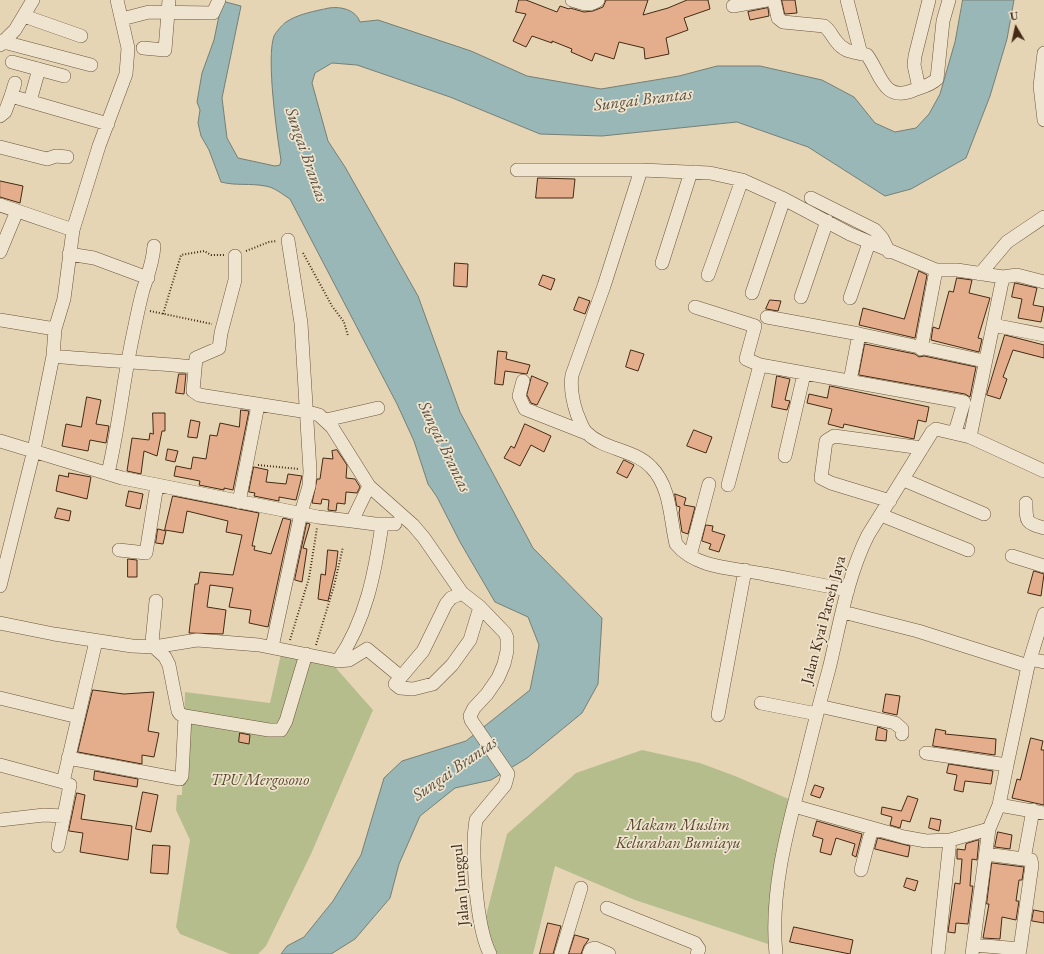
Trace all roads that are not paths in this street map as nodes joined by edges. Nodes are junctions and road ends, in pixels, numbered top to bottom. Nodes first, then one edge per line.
1 (33, 0) edge
2 (117, 0) edge
3 (219, 0) edge
4 (572, 0) edge
5 (598, 0) edge
6 (767, 0) edge
7 (774, 0) edge
8 (847, 0) edge
9 (929, 0) edge
10 (949, 0) edge
11 (169, 6) edge
12 (733, 6) dead end
13 (24, 16) junction
14 (122, 19) junction
15 (81, 36) dead end
16 (1, 43) edge
17 (143, 48) dead end
18 (1044, 53) edge
19 (861, 54) junction
20 (12, 62) dead end
21 (91, 65) dead end
22 (39, 69) junction
23 (64, 76) dead end
24 (1042, 79) edge
25 (15, 83) dead end
26 (919, 88) junction
27 (11, 96) junction
28 (30, 101) junction
29 (0, 116) edge
30 (1044, 120) edge
31 (108, 124) junction
32 (0, 147) edge
33 (67, 157) dead end
34 (517, 170) dead end
35 (640, 170) junction
36 (691, 172) junction
37 (742, 180) junction
38 (811, 198) dead end
39 (784, 199) junction
40 (0, 205) edge
41 (17, 211) junction
42 (1044, 217) edge
43 (827, 221) junction
44 (73, 230) junction
45 (288, 240) road end
46 (869, 243) junction
47 (154, 246) dead end
48 (0, 252) edge
49 (889, 252) junction
50 (69, 254) junction
51 (234, 256) road end
52 (662, 262) dead end
53 (936, 270) junction
54 (980, 274) junction
55 (708, 275) dead end
56 (1003, 277) junction
57 (148, 278) junction
58 (1044, 282) edge
59 (752, 293) dead end
60 (801, 296) dead end
61 (850, 298) dead end
62 (695, 306) dead end
63 (767, 317) dead end
64 (0, 320) edge
65 (993, 325) junction
66 (55, 330) junction
67 (859, 334) junction
68 (1044, 335) edge
69 (921, 349) junction
70 (53, 356) junction
71 (128, 360) junction
72 (984, 361) junction
73 (760, 365) junction
74 (194, 367) junction
75 (804, 374) junction
76 (523, 381) dead end
77 (850, 381) junction
78 (964, 402) junction
79 (258, 404) junction
80 (977, 405) junction
81 (378, 408) dead end
82 (308, 412) junction
83 (326, 420) junction
84 (955, 432) junction
85 (586, 433) junction
86 (970, 437) junction
87 (0, 441) edge
88 (922, 448) junction
89 (34, 450) junction
90 (785, 456) dead end
91 (1044, 471) edge
92 (108, 473) junction
93 (904, 480) junction
94 (709, 484) dead end
95 (158, 485) junction
96 (728, 485) dead end
97 (369, 486) junction
98 (890, 501) junction
99 (240, 502) junction
100 (1026, 503) dead end
101 (301, 513) junction
102 (984, 514) dead end
103 (881, 515) junction
104 (352, 520) junction
105 (382, 524) junction
106 (395, 524) dead end
107 (1044, 528) edge
108 (119, 550) dead end
109 (968, 550) dead end
110 (690, 556) junction
111 (1012, 556) dead end
112 (1044, 566) edge
113 (744, 570) junction
114 (0, 586) edge
115 (848, 590) junction
116 (462, 593) junction
117 (156, 601) dead end
118 (480, 607) junction
119 (843, 612) junction
120 (1044, 614) edge
121 (0, 623) edge
122 (96, 641) junction
123 (154, 647) junction
124 (272, 648) junction
125 (309, 655) junction
126 (338, 661) junction
127 (1029, 662) junction
128 (1044, 662) edge
129 (401, 677) junction
130 (0, 698) edge
131 (761, 703) dead end
132 (818, 710) junction
133 (718, 715) dead end
134 (185, 716) junction
135 (78, 718) junction
136 (902, 734) dead end
137 (926, 753) dead end
138 (68, 758) junction
139 (0, 765) edge
140 (1007, 765) junction
141 (62, 782) junction
142 (999, 805) junction
143 (794, 806) junction
144 (1038, 812) edge
145 (63, 816) junction
146 (0, 820) edge
147 (872, 828) junction
148 (989, 829) junction
149 (950, 840) junction
150 (58, 846) dead end
151 (986, 854) junction
152 (1024, 859) junction
153 (861, 870) dead end
154 (581, 888) dead end
155 (607, 908) dead end
156 (973, 949) edge
157 (1019, 952) edge
158 (490, 954) edge
159 (561, 954) edge
160 (589, 954) edge
161 (609, 954) edge
162 (697, 954) edge
163 (776, 954) edge
164 (938, 954) edge

1 - 13 street
2 - 14 street
3 - 11 street
4 - 5 street
6 - 12 street
7 - 19 street
8 - 19 street
9 - 26 street
10 - 26 street
11 - 14 street
11 - 17 street
13 - 15 street
13 - 16 street
14 - 31 street
16 - 21 street
18 - 24 street
19 - 26 street
20 - 22 street
22 - 23 street
22 - 28 street
24 - 30 street
25 - 27 street
27 - 28 street
27 - 29 street
28 - 31 street
31 - 44 street
32 - 33 street
34 - 35 street
35 - 36 street
35 - 85 street
36 - 37 street
36 - 52 street
37 - 39 street
37 - 55 street
38 - 49 street
39 - 43 street
39 - 59 street
40 - 41 street
41 - 44 street
41 - 48 street
42 - 54 street
43 - 46 street
43 - 60 street
44 - 50 street
45 - 82 street
46 - 49 street
46 - 61 street
47 - 57 street
49 - 53 street
50 - 57 street
50 - 66 street
51 - 74 street
53 - 54 street
53 - 69 street
54 - 56 street
56 - 58 street
56 - 65 street
57 - 71 street
62 - 73 street
63 - 67 street
64 - 66 street
65 - 68 street
65 - 72 street
66 - 70 street
67 - 69 street
67 - 77 street
69 - 72 street
70 - 71 street
70 - 89 street
71 - 74 street
71 - 92 street
72 - 80 street
73 - 75 street
73 - 96 street
74 - 79 street
75 - 77 street
75 - 90 street
76 - 85 street
77 - 78 street
78 - 80 street
78 - 84 street
79 - 82 street
79 - 99 street
80 - 86 street
81 - 83 street
82 - 83 street
82 - 101 street
83 - 97 street
84 - 86 street, Jalan Kyai Parseh Jaya
84 - 88 street, Jalan Kyai Parseh Jaya
85 - 110 street
86 - 91 street, Jalan Kyai Parseh Jaya
87 - 89 street
88 - 93 street, Jalan Kyai Parseh Jaya
88 - 98 street
89 - 92 street
89 - 114 street
92 - 95 street
93 - 98 street, Jalan Kyai Parseh Jaya
93 - 102 street
94 - 110 street
95 - 99 street
95 - 108 street
97 - 104 street
97 - 116 street
98 - 103 street, Jalan Kyai Parseh Jaya
99 - 101 street
100 - 107 street
101 - 104 street
101 - 124 street
103 - 109 street
103 - 115 street, Jalan Kyai Parseh Jaya
104 - 105 street
105 - 106 street
105 - 126 street
110 - 113 street
111 - 112 street
113 - 115 street
113 - 133 street
115 - 119 street, Jalan Kyai Parseh Jaya
116 - 118 street
116 - 129 street
117 - 123 street
118 - 129 street
118 - 158 street, Jalan Junggul
119 - 127 street
119 - 132 street, Jalan Kyai Parseh Jaya
120 - 127 street
121 - 122 street
122 - 123 street
122 - 135 street
123 - 124 street
123 - 134 street
124 - 125 street
125 - 126 street
125 - 134 street
126 - 129 street
127 - 128 street
127 - 140 street
130 - 135 street
131 - 132 street
132 - 136 street
132 - 143 street, Jalan Kyai Parseh Jaya
134 - 138 street
135 - 138 street
137 - 140 street
138 - 141 street
139 - 141 street
140 - 142 street
141 - 145 street
142 - 144 street
142 - 148 street
143 - 147 street
143 - 163 street, Jalan Kyai Parseh Jaya
144 - 152 street
145 - 146 street
145 - 150 street
147 - 149 street
147 - 153 street
148 - 149 street
148 - 151 street
149 - 164 street
151 - 152 street
151 - 156 street
152 - 157 street
154 - 159 street
155 - 162 street
156 - 157 street
160 - 161 street

